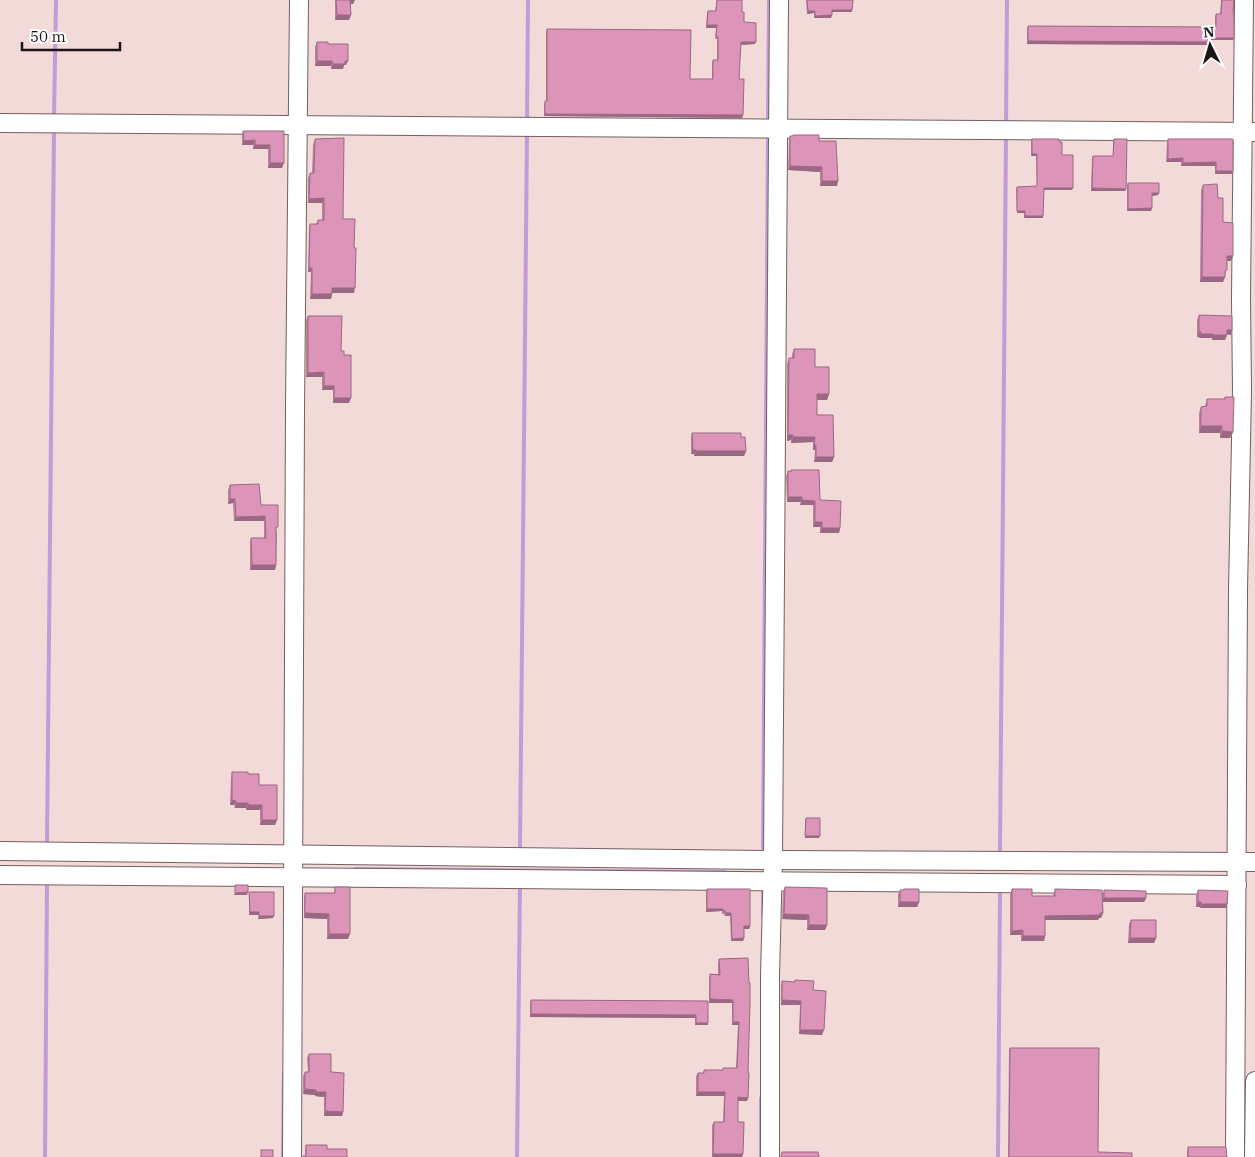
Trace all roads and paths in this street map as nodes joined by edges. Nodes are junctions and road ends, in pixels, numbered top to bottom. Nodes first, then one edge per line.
1 (299, 0) edge
2 (779, 0) edge
3 (1244, 0) edge
4 (0, 123) edge
5 (293, 124) junction
6 (772, 129) junction
7 (1250, 132) edge
8 (0, 851) edge
9 (1237, 862) junction
10 (1255, 862) edge
11 (54, 865) junction
12 (293, 867) junction
13 (523, 873) junction
14 (1007, 873) junction
15 (769, 874) junction
16 (0, 875) edge
17 (1237, 885) junction
18 (1255, 1081) edge
19 (292, 1157) edge
20 (770, 1157) edge
21 (1235, 1157) edge
22 (1254, 1157) edge

1 - 5 street
2 - 6 street
3 - 7 street
4 - 5 street
5 - 6 street
5 - 12 street
6 - 7 street
6 - 15 street
7 - 9 street
8 - 11 street
9 - 10 street
9 - 14 street
9 - 17 street
11 - 12 street
11 - 12 street
11 - 16 street
12 - 13 street
12 - 13 street
12 - 19 street
13 - 15 street
13 - 15 street
14 - 15 street
14 - 17 street
15 - 20 street
17 - 21 street
18 - 22 street

